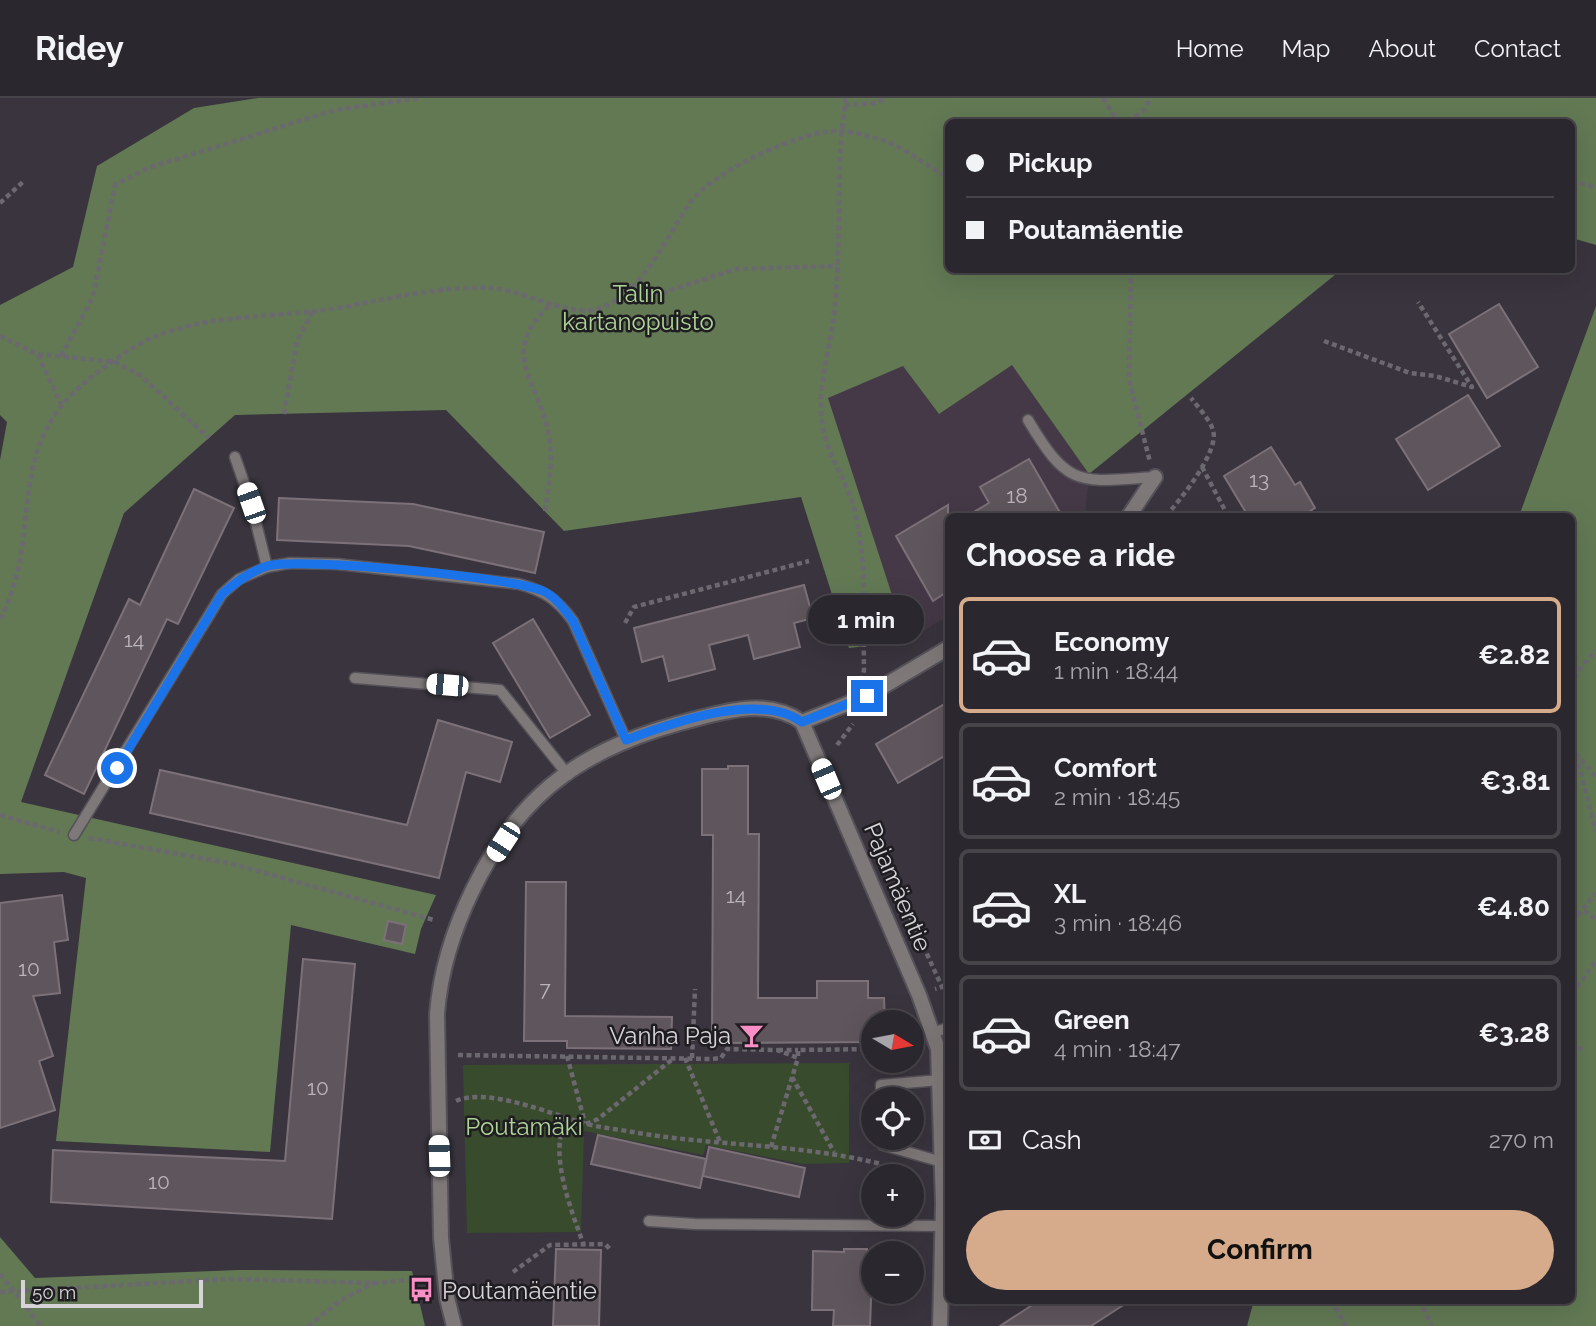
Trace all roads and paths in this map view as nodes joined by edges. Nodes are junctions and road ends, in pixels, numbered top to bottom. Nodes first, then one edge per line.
1 (420, 98) edge
2 (846, 98) edge
3 (885, 98) edge
4 (1103, 98) edge
5 (1151, 98) edge
6 (845, 105) junction
7 (1116, 119) edge
8 (1132, 119) edge
9 (840, 131) junction
10 (945, 175) edge
11 (24, 181) dead end
12 (1575, 181) edge
13 (1596, 188) edge
14 (0, 203) edge
15 (837, 266) junction
16 (1131, 273) edge
17 (627, 292) junction
18 (1419, 302) dead end
19 (553, 303) junction
20 (314, 310) junction
21 (0, 336) edge
22 (1324, 341) dead end
23 (37, 354) junction
24 (61, 356) junction
25 (115, 362) junction
26 (1191, 398) dead end
27 (61, 404) junction
28 (284, 414) dead end
29 (1028, 420) dead end
30 (209, 438) dead end
31 (235, 457) dead end
32 (1201, 466) junction
33 (1155, 477) junction
34 (545, 511) dead end
35 (1131, 513) edge
36 (1169, 513) edge
37 (1226, 513) edge
38 (809, 561) dead end
39 (267, 566) junction
40 (0, 619) edge
41 (625, 623) dead end
42 (945, 650) edge
43 (1596, 650) edge
44 (864, 670) dead end
45 (355, 678) dead end
46 (1575, 678) edge
47 (802, 722) junction
48 (626, 740) junction
49 (1575, 751) joint
50 (568, 775) junction
51 (1596, 777) edge
52 (0, 815) edge
53 (1596, 832) edge
54 (74, 835) junction
55 (1596, 893) edge
56 (1584, 911) junction
57 (1575, 919) edge
58 (1596, 919) edge
59 (433, 920) dead end
60 (1596, 961) edge
61 (695, 989) dead end
62 (1575, 990) edge
63 (941, 1030) edge
64 (1575, 1044) edge
65 (861, 1049) edge
66 (777, 1050) junction
67 (798, 1050) junction
68 (1583, 1051) dead end
69 (458, 1055) dead end
70 (567, 1056) junction
71 (675, 1057) junction
72 (685, 1058) junction
73 (692, 1058) junction
74 (798, 1058) junction
75 (792, 1077) junction
76 (940, 1080) junction
77 (881, 1087) edge
78 (457, 1101) dead end
79 (568, 1119) junction
80 (586, 1124) junction
81 (720, 1142) junction
82 (771, 1147) junction
83 (900, 1150) edge
84 (834, 1153) junction
85 (942, 1162) junction
86 (880, 1164) edge
87 (945, 1192) edge
88 (945, 1208) edge
89 (649, 1221) dead end
90 (942, 1226) junction
91 (583, 1244) junction
92 (611, 1250) dead end
93 (513, 1272) dead end
94 (0, 1274) edge
95 (420, 1279) dead end
96 (375, 1283) junction
97 (15, 1290) junction
98 (0, 1292) edge
99 (1333, 1304) edge
100 (1421, 1304) edge
101 (1342, 1321) junction
102 (41, 1326) edge
103 (307, 1326) edge
104 (454, 1326) edge
105 (940, 1326) edge
106 (1337, 1326) edge
107 (1346, 1326) edge
108 (1432, 1326) edge

1 - 24 path
2 - 6 path
3 - 6 path
4 - 7 path
5 - 8 path
6 - 9 path
9 - 10 path
9 - 15 path
9 - 17 path
11 - 14 path
12 - 13 path
15 - 17 path
15 - 44 path
16 - 33 path
17 - 19 path
18 - 22 path
19 - 20 path
19 - 34 path
20 - 25 path
20 - 28 path
21 - 23 path
23 - 24 path
23 - 27 path
24 - 25 path
25 - 27 path
25 - 30 path
26 - 32 path
27 - 40 path
29 - 33 lane
31 - 39 lane
32 - 36 path
32 - 37 path
33 - 35 street
38 - 41 path
39 - 48 lane
39 - 54 lane
42 - 47 street
43 - 46 path
45 - 50 lane
47 - 48 street
47 - 63 street, Pajamäentie
48 - 50 street
49 - 51 path
49 - 53 path
50 - 104 street
52 - 54 path
54 - 59 path
55 - 56 path
56 - 57 path
56 - 58 path
60 - 62 path
61 - 73 path
63 - 76 street, Pajamäentie
64 - 68 path
65 - 67 path
66 - 67 path
66 - 73 path
66 - 74 path
67 - 74 path
69 - 70 path
70 - 71 path
70 - 80 path
71 - 72 path
71 - 80 path
72 - 73 path
72 - 81 path
74 - 75 path
75 - 82 path
75 - 84 path
76 - 77 lane
76 - 85 street, Pajamäentie
78 - 79 path
79 - 80 path
79 - 91 path
80 - 81 path
81 - 82 path
82 - 84 path
83 - 85 lane
84 - 86 path
85 - 87 street, Pajamäentie
88 - 90 street, Pajamäentie
89 - 90 lane
90 - 105 street, Pajamäentie
91 - 92 path
91 - 93 path
94 - 97 path
95 - 96 path
96 - 97 path
96 - 103 path
97 - 98 path
97 - 102 path
99 - 101 path
100 - 108 path
101 - 106 path
101 - 107 path

